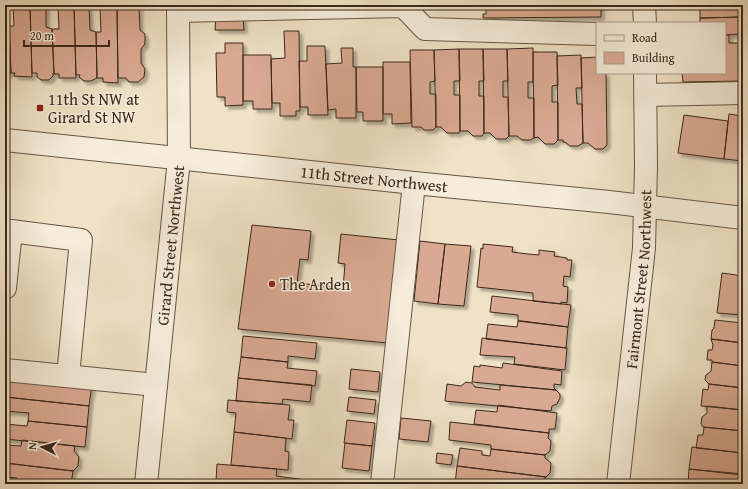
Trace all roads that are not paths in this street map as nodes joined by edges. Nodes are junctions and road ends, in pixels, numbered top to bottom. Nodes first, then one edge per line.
1 (403, 5) edge
2 (644, 5) edge
3 (178, 8) edge
4 (645, 22) edge
5 (596, 34) edge
6 (645, 74) edge
7 (743, 93) edge
8 (646, 95) junction
9 (5, 140) edge
10 (179, 159) junction
11 (414, 183) junction
12 (645, 207) junction
13 (743, 218) edge
14 (5, 288) edge
15 (5, 370) edge
16 (68, 376) junction
17 (156, 386) junction
18 (146, 484) edge
19 (382, 484) edge
20 (618, 484) edge

1 - 3 street
1 - 5 street
2 - 4 street
3 - 10 street, Girard Street Northwest
6 - 8 street, Fairmont Street Northwest
7 - 8 street
8 - 12 street, Fairmont Street Northwest
9 - 10 street, 11th Street Northwest
10 - 11 street, 11th Street Northwest
10 - 17 street, Girard Street Northwest
11 - 12 street, 11th Street Northwest
11 - 19 street
12 - 13 street, 11th Street Northwest
12 - 20 street, Fairmont Street Northwest
14 - 16 street
15 - 16 street
16 - 17 street
17 - 18 street, Girard Street Northwest

